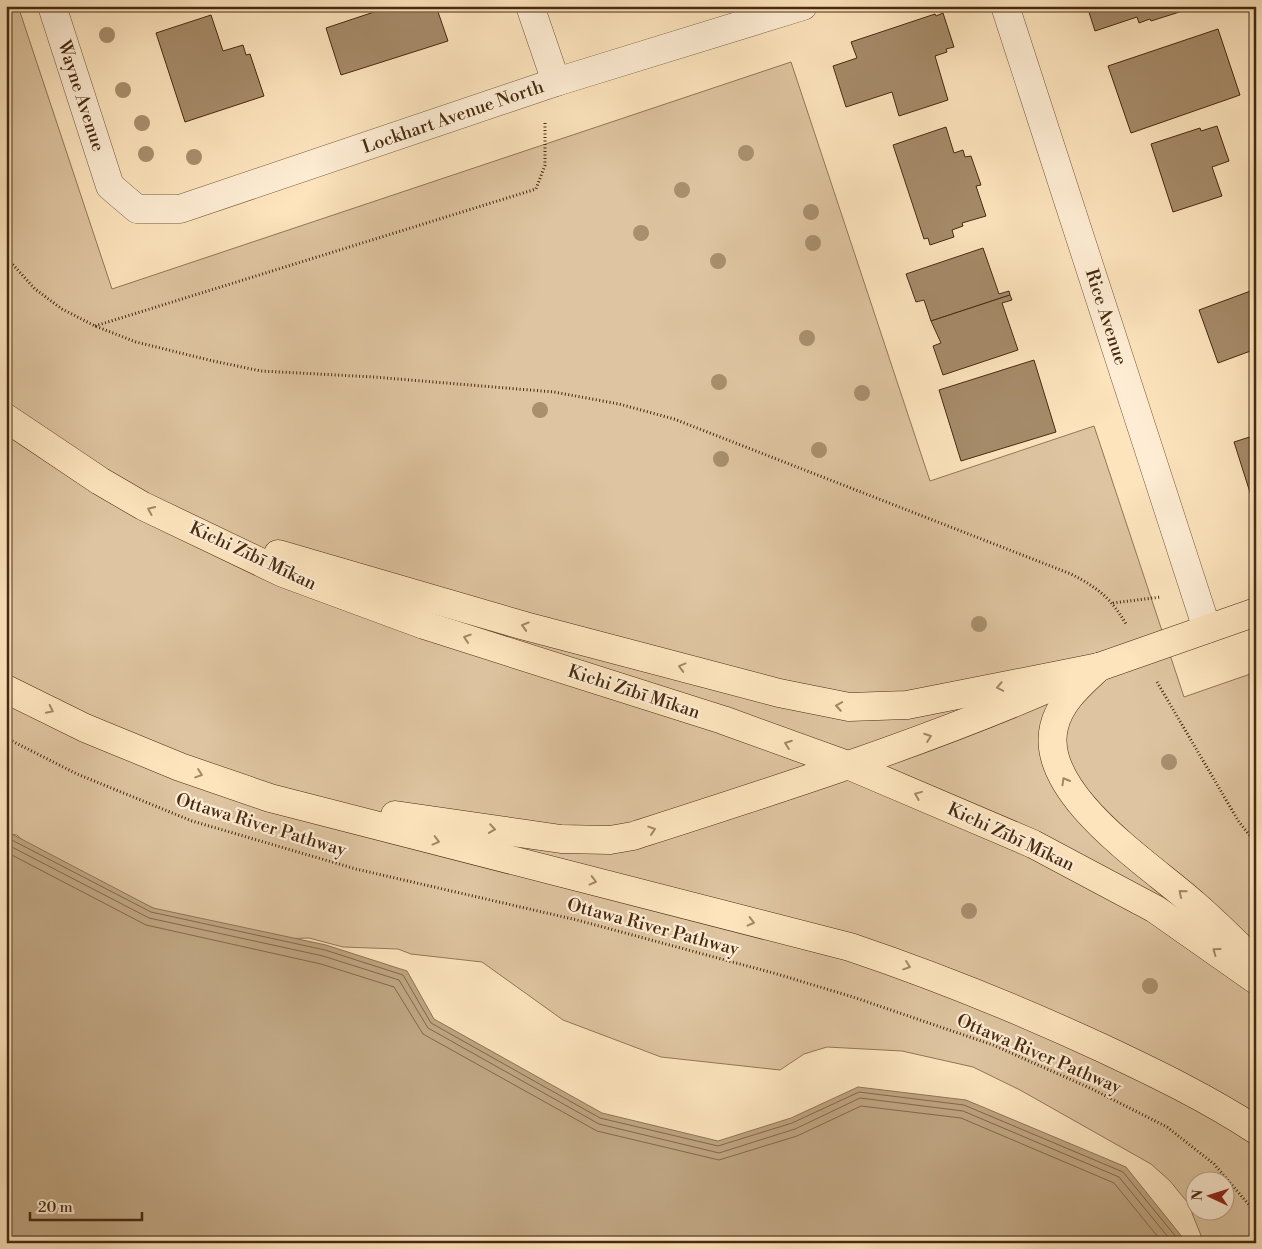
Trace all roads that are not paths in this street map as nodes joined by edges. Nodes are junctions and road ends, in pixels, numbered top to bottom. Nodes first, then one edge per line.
1 (52, 6) edge
2 (530, 6) edge
3 (803, 6) edge
4 (1005, 6) edge
5 (551, 84) junction
6 (110, 186) joint
7 (6, 418) edge
8 (195, 530) junction
9 (1256, 612) edge
10 (1207, 629) junction
11 (1099, 667) junction
12 (6, 689) edge
13 (850, 766) junction
14 (270, 798) junction
15 (1256, 962) edge
16 (1256, 980) edge
17 (1256, 1130) edge

1 - 6 street, Wayne Avenue
2 - 5 street
3 - 5 street, Lockhart Avenue North
4 - 10 street, Rice Avenue
5 - 6 street, Lockhart Avenue North
8 -> 7 main road, Kichi Zībī Mīkan
11 -> 8 main road
13 -> 8 main road, Kichi Zībī Mīkan
9 - 10 main road
10 - 11 main road
13 -> 11 main road
15 -> 11 main road
12 -> 14 main road
14 -> 13 main road
16 -> 13 main road, Kichi Zībī Mīkan
14 -> 17 main road

